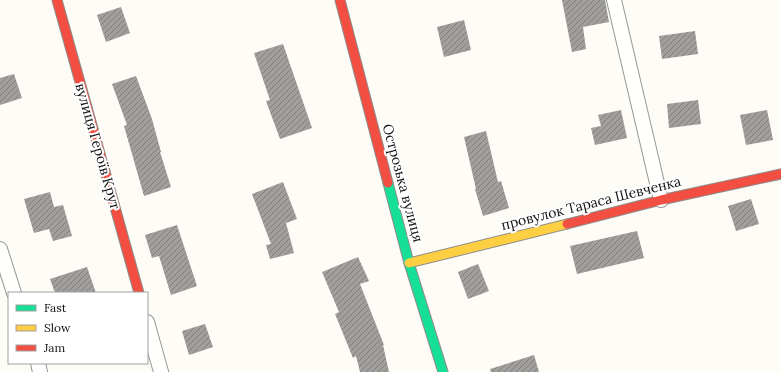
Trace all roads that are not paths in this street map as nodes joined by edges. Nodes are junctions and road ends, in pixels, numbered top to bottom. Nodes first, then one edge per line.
1 (57, 0) edge
2 (340, 0) edge
3 (614, 0) edge
4 (781, 174) edge
5 (661, 200) junction
6 (0, 249) edge
7 (409, 264) junction
8 (14, 292) edge
9 (139, 292) edge
10 (148, 326) edge
11 (161, 372) edge
12 (442, 372) edge

1 - 9 street, вулиця Героїв Крут
2 - 7 street, Острозька вулиця
3 - 5 street
4 - 5 street, провулок Тараса Шевченка
5 - 7 street, провулок Тараса Шевченка
6 - 8 street
7 - 12 street, Острозька вулиця
10 - 11 street

